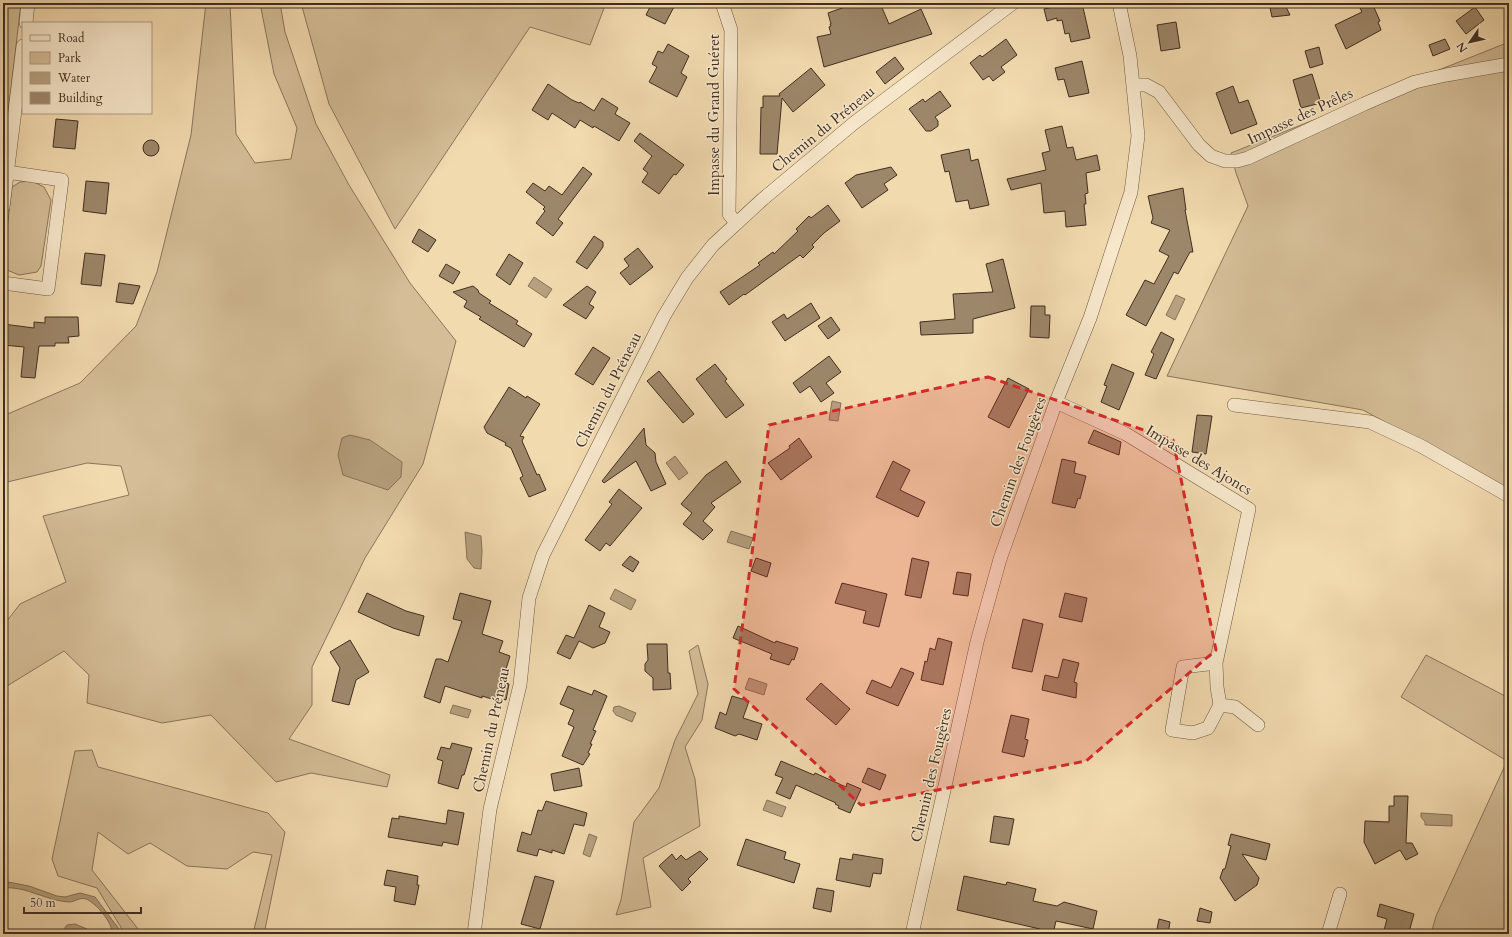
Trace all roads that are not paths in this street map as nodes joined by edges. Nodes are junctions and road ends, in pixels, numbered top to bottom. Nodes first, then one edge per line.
1 (28, 3) edge
2 (1013, 3) edge
3 (1120, 3) edge
4 (724, 6) dead end
5 (26, 22) edge
6 (22, 54) edge
7 (1509, 64) edge
8 (1133, 86) junction
9 (7, 172) junction
10 (3, 207) edge
11 (736, 223) junction
12 (3, 283) edge
13 (1056, 402) junction
14 (1234, 405) dead end
15 (1509, 496) edge
16 (1216, 662) junction
17 (1220, 705) junction
18 (1258, 725) dead end
19 (1340, 894) dead end
20 (474, 934) edge
21 (912, 934) edge
22 (1328, 934) edge

1 - 5 street
2 - 11 street, Chemin du Préneau
3 - 8 street, Chemin des Fougères
4 - 11 street, Impasse du Grand Guéret
6 - 9 street
7 - 8 street, Impasse des Prêles
8 - 13 street, Chemin des Fougères
9 - 10 street
9 - 12 street
11 - 20 street, Chemin du Préneau
13 - 16 street, Impasse des Ajoncs
13 - 21 street, Chemin des Fougères
14 - 15 street
16 - 17 street, Impasse des Ajoncs
16 - 17 street
17 - 18 street
19 - 22 street

